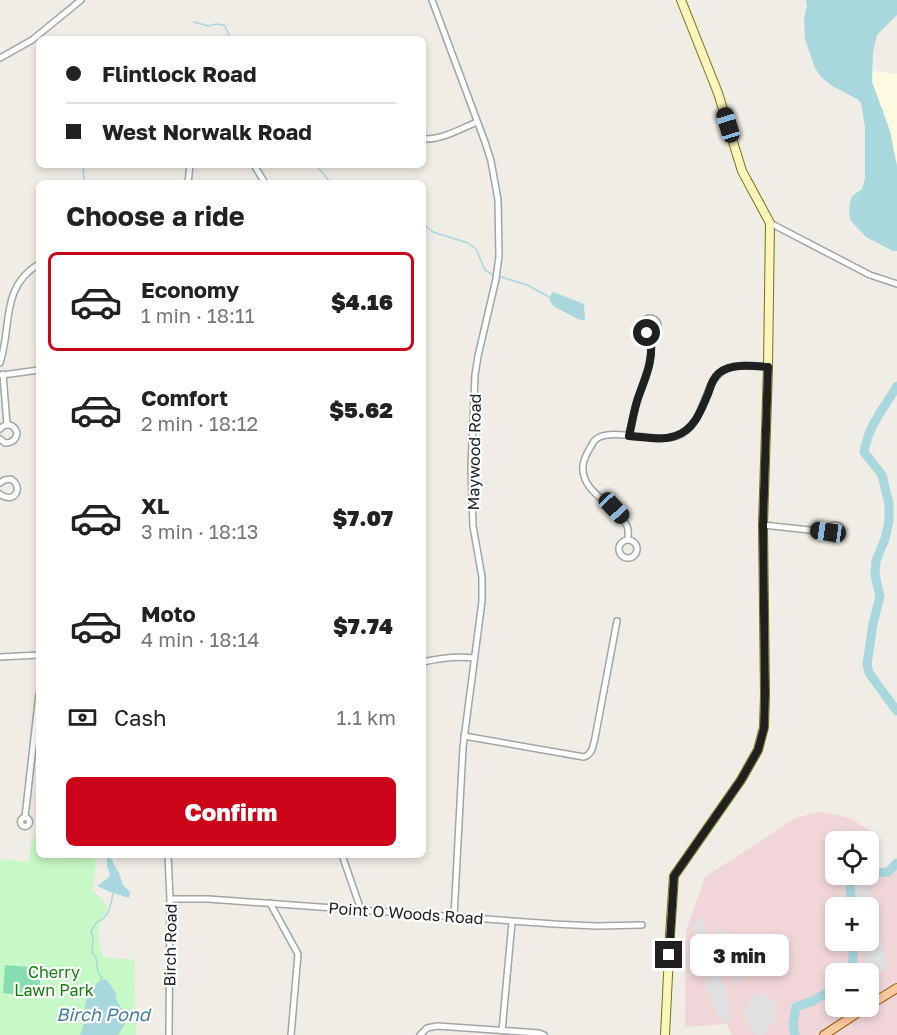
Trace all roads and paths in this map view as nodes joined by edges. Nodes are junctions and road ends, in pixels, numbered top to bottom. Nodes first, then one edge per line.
1 (81, 0) edge
2 (432, 0) edge
3 (681, 0) edge
4 (37, 36) edge
5 (36, 37) edge
6 (0, 58) edge
7 (477, 122) junction
8 (426, 139) edge
9 (770, 223) junction
10 (36, 266) edge
11 (897, 284) edge
12 (651, 334) dead end
13 (0, 363) edge
14 (768, 367) junction
15 (36, 370) edge
16 (2, 375) edge
17 (7, 424) junction
18 (0, 429) edge
19 (629, 436) junction
20 (0, 439) edge
21 (0, 483) edge
22 (0, 494) edge
23 (763, 525) junction
24 (828, 532) dead end
25 (628, 540) dead end
26 (617, 621) dead end
27 (36, 655) edge
28 (0, 657) edge
29 (474, 658) junction
30 (426, 661) edge
31 (36, 720) edge
32 (464, 736) junction
33 (25, 817) dead end
34 (168, 858) edge
35 (343, 858) edge
36 (171, 899) junction
37 (270, 903) junction
38 (361, 910) junction
39 (454, 916) junction
40 (512, 922) junction
41 (642, 925) dead end
42 (897, 988) edge
43 (879, 999) edge
44 (851, 1017) edge
45 (502, 1031) junction
46 (169, 1035) edge
47 (291, 1035) edge
48 (420, 1035) edge
49 (544, 1035) edge
50 (665, 1035) edge
51 (824, 1035) edge

1 - 4 street
2 - 7 street, Maywood Road
3 - 9 main road
5 - 6 street
7 - 8 street
7 - 29 street, Maywood Road
9 - 11 street
9 - 14 main road
10 - 13 street
12 - 19 street
14 - 19 street
14 - 23 main road
15 - 16 street
16 - 17 street
17 - 18 street
17 - 20 street
19 - 25 street
21 - 22 street
23 - 24 street
23 - 50 main road
26 - 32 street
27 - 28 street
29 - 30 street
29 - 32 street, Maywood Road
31 - 33 street
32 - 39 street, Maywood Road
34 - 36 street, Birch Road
35 - 38 street
36 - 37 street, Point O Woods Road
36 - 46 street, Birch Road
37 - 38 street, Point O Woods Road
37 - 47 street
38 - 39 street, Point O Woods Road
39 - 40 street, Point O Woods Road
40 - 41 street, Point O Woods Road
40 - 45 street
42 - 43 main road
44 - 51 main road
45 - 48 street
45 - 49 street

